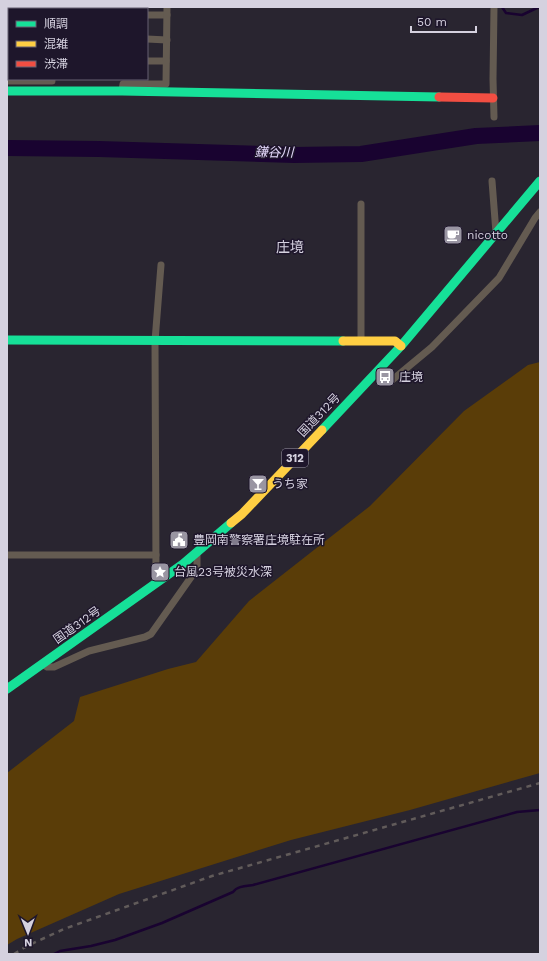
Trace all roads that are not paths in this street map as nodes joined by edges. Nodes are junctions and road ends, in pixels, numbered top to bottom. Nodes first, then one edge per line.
1 (494, 7) edge
2 (167, 11) edge
3 (148, 15) edge
4 (148, 39) edge
5 (167, 40) junction
6 (148, 61) edge
7 (166, 61) junction
8 (8, 80) edge
9 (52, 80) edge
10 (125, 85) edge
11 (7, 91) edge
12 (52, 91) junction
13 (493, 98) junction
14 (494, 117) dead end
15 (492, 181) dead end
16 (540, 181) edge
17 (362, 204) dead end
18 (540, 212) edge
19 (496, 233) junction
20 (161, 265) dead end
21 (7, 340) edge
22 (155, 341) junction
23 (361, 341) junction
24 (401, 346) junction
25 (378, 372) junction
26 (197, 552) junction
27 (7, 555) edge
28 (156, 555) junction
29 (183, 564) junction
30 (194, 573) junction
31 (159, 581) junction
32 (42, 664) junction
33 (7, 688) edge

1 - 13 street
2 - 3 street
2 - 5 street
4 - 5 street
5 - 7 street
6 - 7 street
7 - 10 street
8 - 9 street
9 - 12 street
10 - 12 main road
10 - 13 main road
11 - 12 main road
13 - 14 street
15 - 19 street
16 - 19 main road, 国道312号 / 312
17 - 23 street
18 - 25 street
19 - 24 main road, 国道312号 / 312
20 - 22 street
21 - 22 main road
22 - 23 main road
22 - 28 street
23 - 24 main road
24 - 25 main road, 国道312号 / 312
25 - 26 main road, 国道312号 / 312
26 - 29 main road, 国道312号 / 312
26 - 30 street
27 - 28 street
28 - 31 street
29 - 30 street
29 - 31 main road, 国道312号 / 312
30 - 32 street
31 - 32 main road, 国道312号 / 312
32 - 33 main road, 国道312号 / 312

